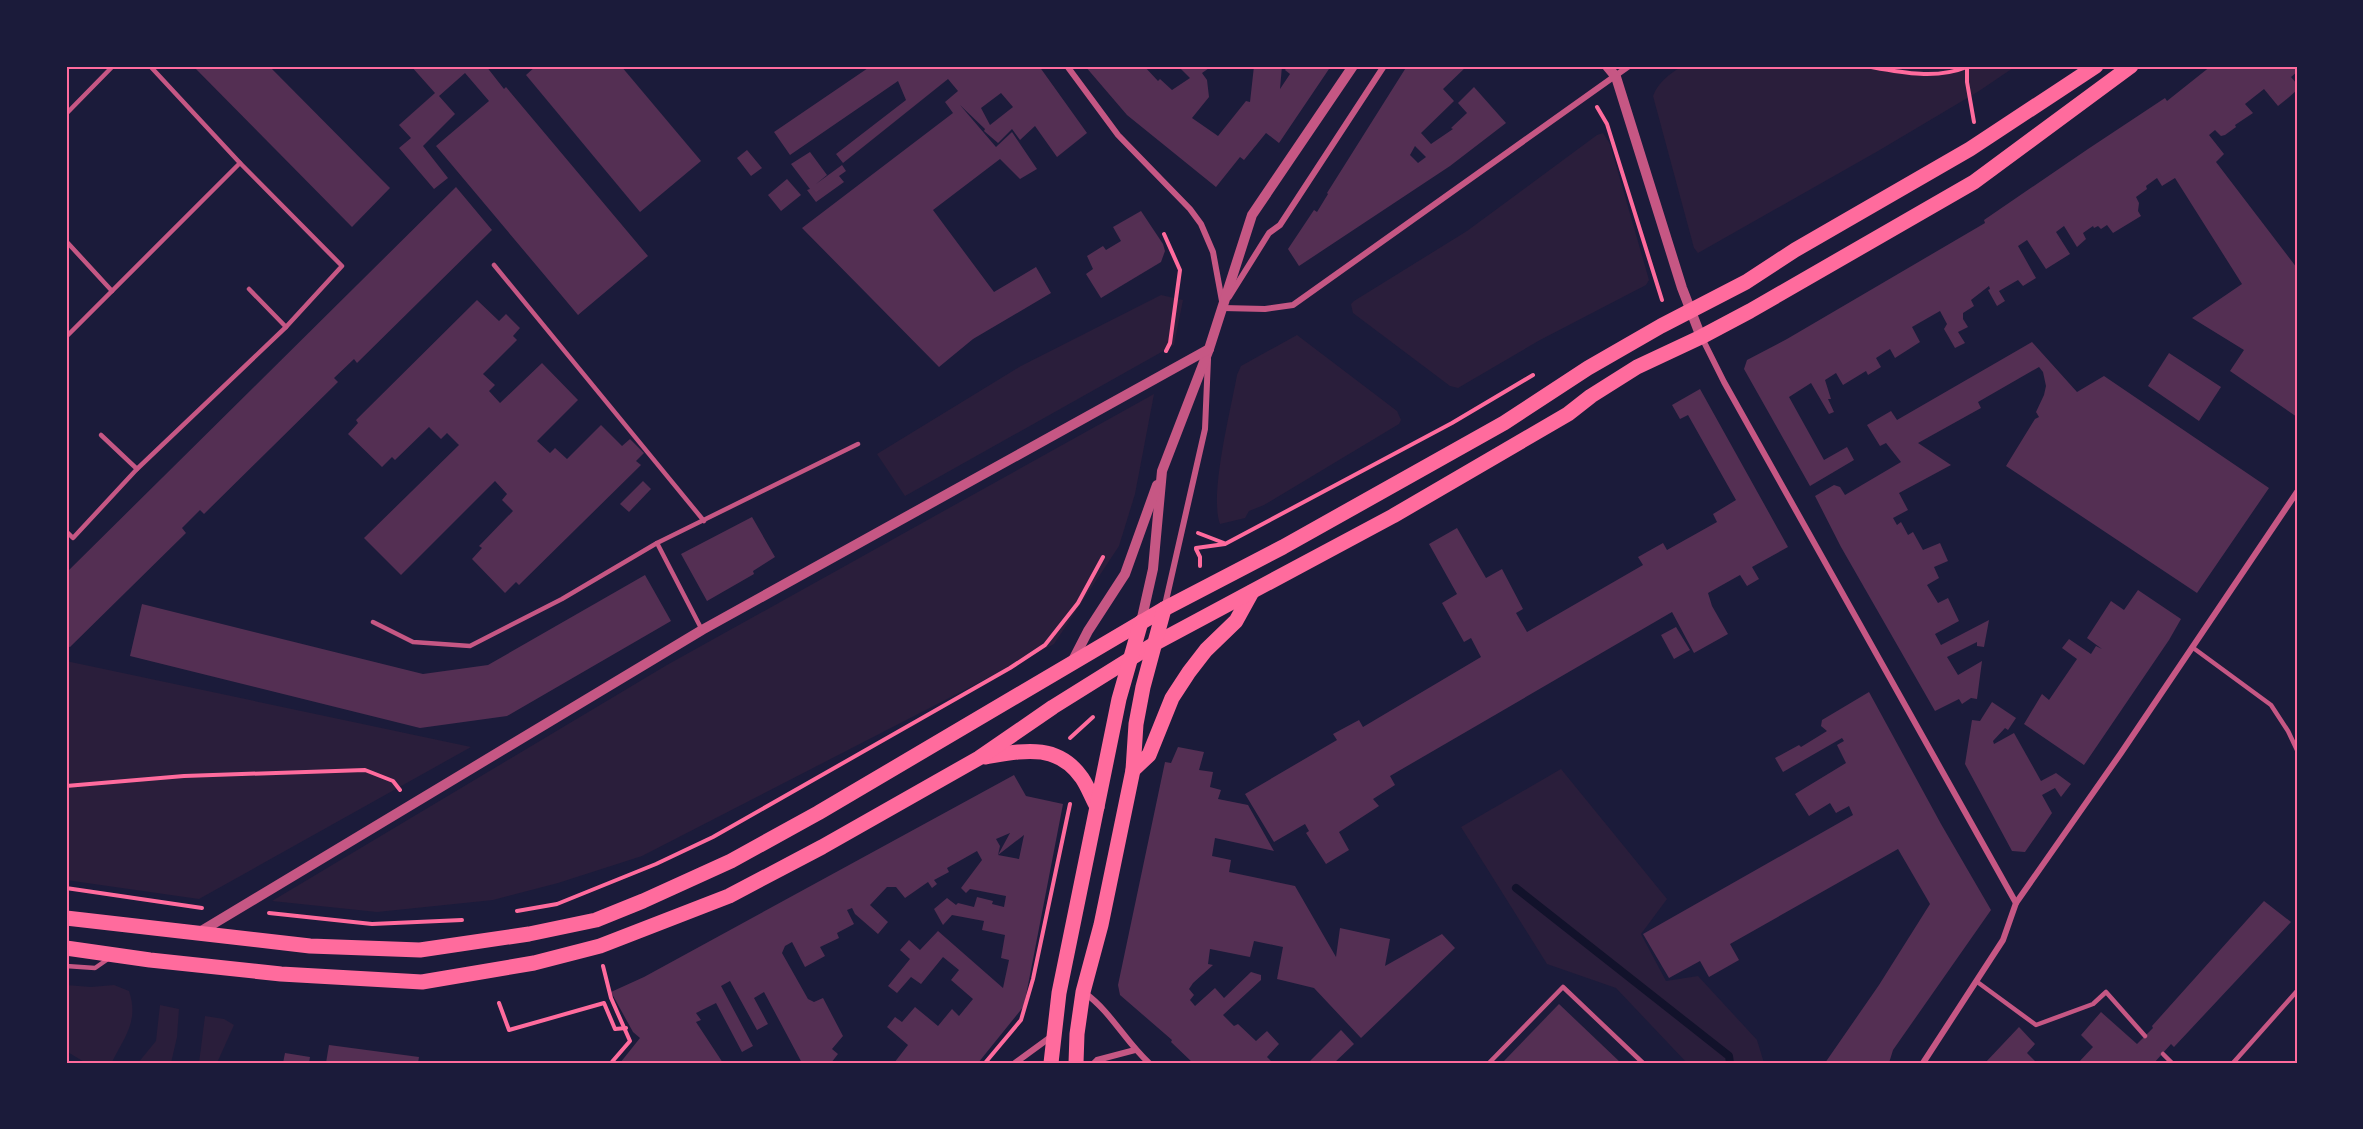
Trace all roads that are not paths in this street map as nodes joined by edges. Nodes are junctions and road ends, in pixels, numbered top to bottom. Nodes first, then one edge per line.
1 (113, 66) edge
2 (150, 66) edge
3 (1067, 66) edge
4 (1353, 66) edge
5 (1384, 66) edge
6 (1607, 66) edge
7 (1629, 66) edge
8 (2096, 66) edge
9 (2131, 66) edge
10 (1617, 76) junction
11 (66, 114) edge
12 (240, 163) junction
13 (66, 241) edge
14 (494, 265) dead end
15 (249, 289) dead end
16 (112, 291) junction
17 (1223, 308) junction
18 (1690, 312) junction
19 (286, 327) junction
20 (66, 337) edge
21 (1701, 337) junction
22 (1209, 349) junction
23 (102, 435) dead end
24 (858, 444) dead end
25 (137, 469) junction
26 (1162, 471) junction
27 (2297, 492) edge
28 (704, 521) junction
29 (66, 531) edge
30 (657, 543) junction
31 (1252, 592) junction
32 (1164, 609) junction
33 (373, 622) dead end
34 (1141, 622) junction
35 (702, 630) junction
36 (1154, 644) junction
37 (2192, 646) junction
38 (1130, 659) junction
39 (1071, 664) junction
40 (2297, 750) edge
41 (979, 758) junction
42 (1133, 770) junction
43 (1097, 807) junction
44 (2016, 903) junction
45 (66, 918) edge
46 (198, 933) junction
47 (66, 948) edge
48 (116, 954) junction
49 (66, 966) edge
50 (1976, 981) junction
51 (2297, 991) edge
52 (1083, 992) junction
53 (1053, 1036) junction
54 (2145, 1036) dead end
55 (1135, 1050) junction
56 (2163, 1054) dead end
57 (1015, 1063) edge
58 (1051, 1063) edge
59 (1076, 1063) edge
60 (1094, 1063) edge
61 (1149, 1063) edge
62 (1489, 1063) edge
63 (1642, 1063) edge
64 (1923, 1063) edge
65 (2172, 1063) edge
66 (2233, 1063) edge

1 - 11 lane
2 - 12 lane
3 - 17 street
4 - 17 street
5 - 17 street
6 - 10 street
7 - 10 street
8 - 18 main road
9 - 21 main road
10 - 17 street
10 - 18 street
12 - 16 lane
12 - 19 lane
13 - 16 lane
14 - 28 lane
15 - 19 lane
16 - 20 lane
17 - 22 street
18 - 21 street
18 - 32 main road
19 - 25 lane
21 - 31 main road
21 - 44 street
22 - 26 street
22 - 32 street
22 - 35 street
23 - 25 lane
24 - 28 lane
25 - 29 lane
26 - 34 street
26 - 39 street
27 - 37 street
28 - 30 lane
30 - 33 lane
30 - 35 lane
31 - 36 main road
31 - 42 main road
32 - 34 main road
32 - 36 main road
34 - 38 main road
34 - 39 main road
35 - 46 street
36 - 38 main road
36 - 42 main road
37 - 40 lane
37 - 44 street
38 - 41 main road
38 - 43 main road
39 - 46 main road
41 - 43 main road
41 - 48 main road
42 - 52 main road
43 - 53 main road
44 - 50 street
45 - 46 main road
47 - 48 main road
48 - 49 lane
50 - 54 lane
50 - 64 street
51 - 66 lane
52 - 55 street
52 - 59 main road
53 - 57 street
53 - 58 main road
55 - 60 street
55 - 61 street
56 - 65 lane
62 - 63 lane

